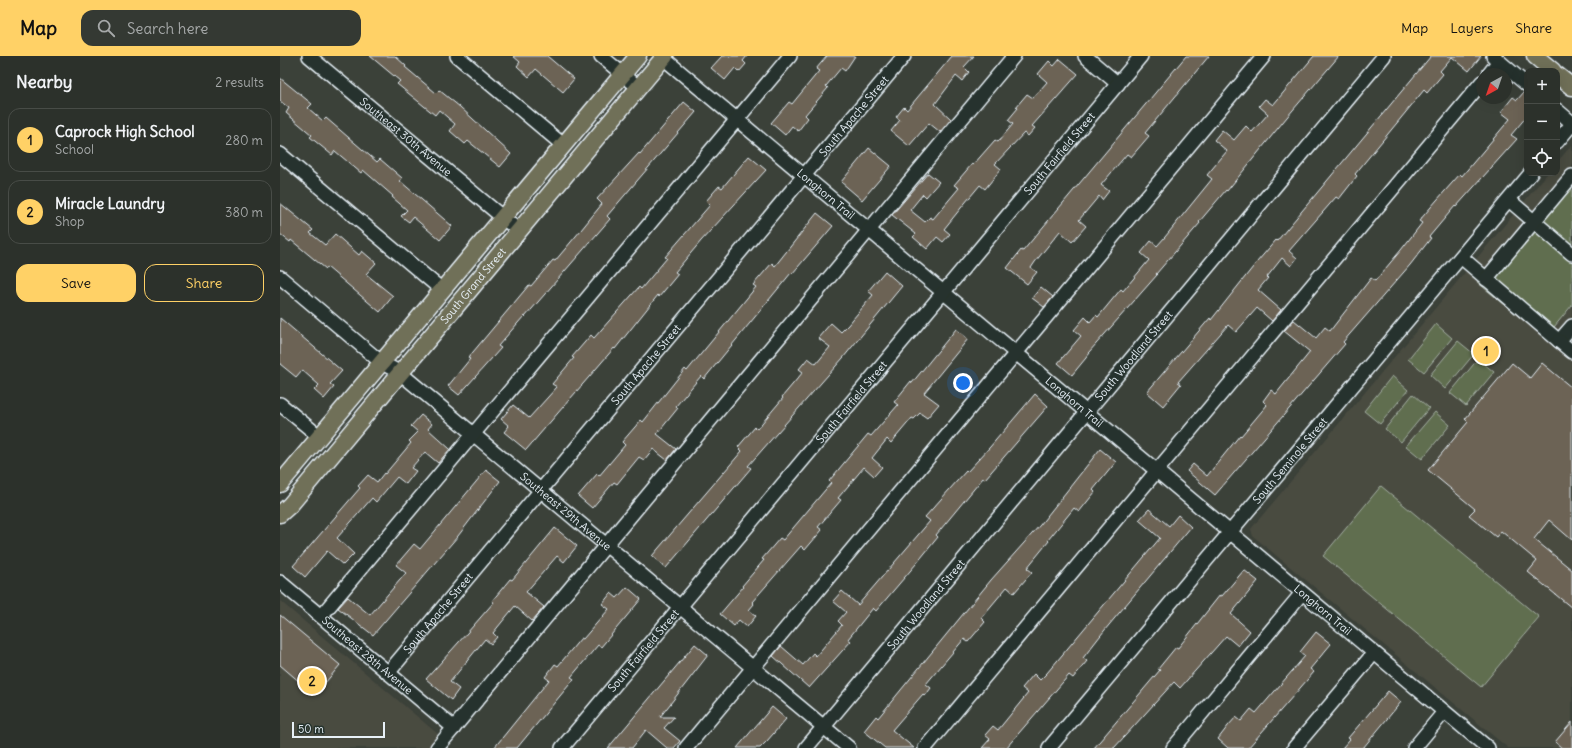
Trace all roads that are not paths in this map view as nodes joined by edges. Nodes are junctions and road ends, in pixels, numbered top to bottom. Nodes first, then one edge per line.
1 (309, 56) edge
2 (457, 56) edge
3 (601, 56) edge
4 (638, 56) edge
5 (790, 56) edge
6 (904, 56) edge
7 (1014, 56) edge
8 (1085, 56) edge
9 (1141, 56) edge
10 (1264, 56) edge
11 (1384, 56) edge
12 (1535, 56) edge
13 (663, 57) edge
14 (1496, 59) edge
15 (1549, 68) edge
16 (623, 74) junction
17 (1560, 77) edge
18 (1524, 82) edge
19 (1118, 84) junction
20 (638, 87) junction
21 (1572, 87) edge
22 (1476, 89) edge
23 (1560, 113) edge
24 (737, 120) junction
25 (1572, 124) edge
26 (1559, 140) edge
27 (563, 145) junction
28 (280, 154) edge
29 (803, 176) junction
30 (1529, 176) edge
31 (1572, 176) edge
32 (1509, 200) junction
33 (503, 217) junction
34 (1534, 221) junction
35 (869, 230) junction
36 (519, 231) junction
37 (1572, 254) edge
38 (1461, 257) junction
39 (280, 277) edge
40 (1486, 279) junction
41 (442, 290) junction
42 (943, 293) junction
43 (1572, 326) edge
44 (1559, 341) junction
45 (1015, 352) junction
46 (1572, 352) edge
47 (382, 363) junction
48 (400, 372) junction
49 (280, 404) edge
50 (1086, 413) junction
51 (474, 435) junction
52 (320, 437) junction
53 (1156, 471) junction
54 (280, 484) edge
55 (540, 490) junction
56 (280, 514) edge
57 (1230, 532) junction
58 (606, 545) junction
59 (280, 582) edge
60 (1302, 593) junction
61 (680, 607) junction
62 (321, 616) junction
63 (1374, 653) junction
64 (753, 668) junction
65 (388, 673) junction
66 (1444, 712) junction
67 (824, 727) junction
68 (454, 728) junction
69 (437, 748) edge
70 (562, 748) edge
71 (686, 748) edge
72 (806, 748) edge
73 (849, 748) edge
74 (925, 748) edge
75 (1049, 748) edge
76 (1173, 748) edge
77 (1294, 748) edge
78 (1414, 748) edge
79 (1488, 748) edge

1 - 33 street, Southeast 30th Avenue
2 - 27 street
3 - 16 street
4 - 16 main road, South Grand Street
5 - 24 street
6 - 29 street, South Apache Street
7 - 35 street
8 - 19 street
9 - 19 street, South Fairfield Street
10 - 45 street
11 - 50 street, South Woodland Street
12 - 15 main road
13 - 20 main road, South Grand Street
13 - 24 street, Longhorn Trail
14 - 18 street
16 - 20 street
16 - 27 main road, South Grand Street
17 - 21 main road
19 - 42 street, South Fairfield Street
20 - 36 main road, South Grand Street
22 - 53 street
23 - 25 street
24 - 29 street, Longhorn Trail
24 - 51 street
25 - 26 street
27 - 33 main road, South Grand Street
28 - 41 street
29 - 35 street, Longhorn Trail
29 - 55 street, South Apache Street
30 - 32 street, South Seminole Street
31 - 34 street
32 - 34 street
32 - 38 street, South Seminole Street
33 - 36 street, Southeast 30th Avenue
33 - 41 main road, South Grand Street
34 - 37 street
34 - 40 street
35 - 42 street, Longhorn Trail
35 - 58 street
36 - 48 main road, South Grand Street
38 - 40 street
38 - 57 street, South Seminole Street
39 - 47 street, Southeast 29th Avenue
40 - 44 street
41 - 47 main road, South Grand Street
42 - 45 street, Longhorn Trail
42 - 61 street, South Fairfield Street
43 - 44 street
44 - 46 street
45 - 50 street, Longhorn Trail
45 - 64 street
47 - 48 street, Southeast 29th Avenue
47 - 52 main road, South Grand Street
48 - 51 street, Southeast 29th Avenue
48 - 56 main road, South Grand Street
49 - 52 street
50 - 53 street, Longhorn Trail
50 - 67 street, South Woodland Street
51 - 55 street, Southeast 29th Avenue
51 - 62 street
52 - 54 main road, South Grand Street
53 - 57 street, Longhorn Trail
53 - 74 street
55 - 58 street, Southeast 29th Avenue
55 - 65 street, South Apache Street
57 - 60 street, Longhorn Trail
57 - 75 street, South Seminole Street
58 - 61 street, Southeast 29th Avenue
58 - 68 street
59 - 62 street, Southeast 28th Avenue
60 - 63 street, Longhorn Trail
60 - 76 street
61 - 64 street, Southeast 29th Avenue
61 - 70 street, South Fairfield Street
62 - 65 street, Southeast 28th Avenue
63 - 66 street, Longhorn Trail
63 - 77 street
64 - 67 street, Southeast 29th Avenue
64 - 71 street
65 - 68 street, Southeast 28th Avenue
66 - 78 street
66 - 79 street, Longhorn Trail
67 - 72 street, South Woodland Street
67 - 73 street, Southeast 29th Avenue
68 - 69 street

